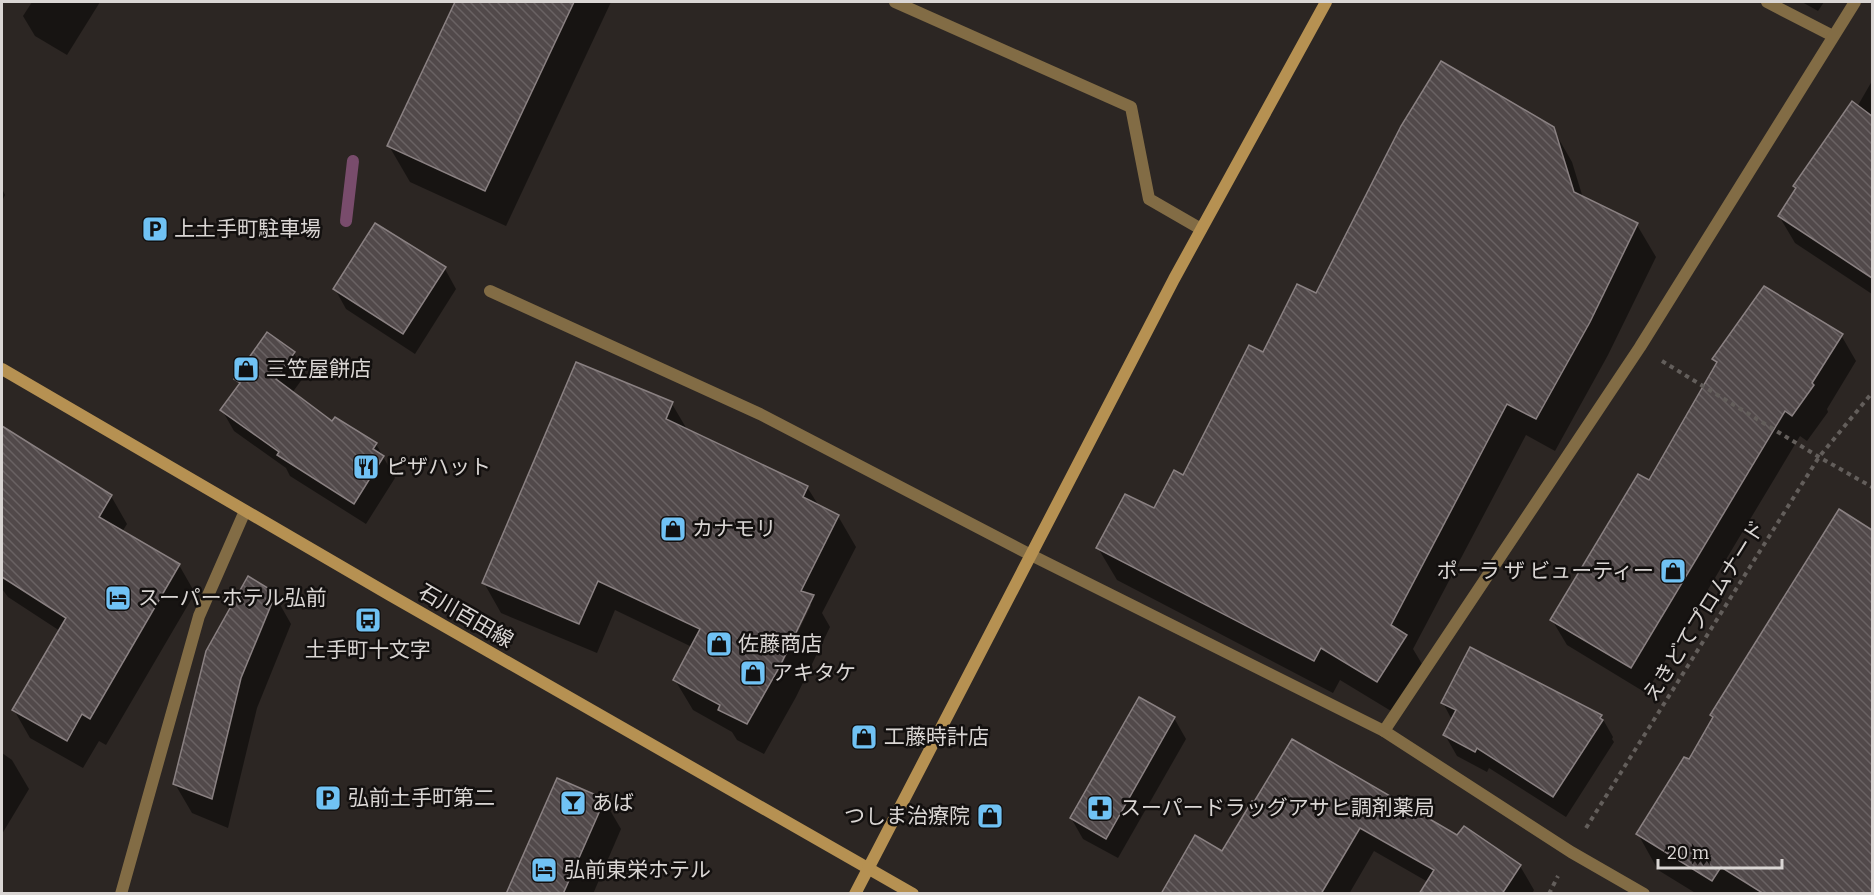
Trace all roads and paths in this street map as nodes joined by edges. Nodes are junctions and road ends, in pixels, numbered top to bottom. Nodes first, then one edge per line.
1 (895, 2) edge
2 (1326, 2) edge
3 (1767, 2) edge
4 (1855, 2) edge
5 (1833, 36) junction
6 (1201, 229) junction
7 (490, 291) dead end
8 (1640, 347) junction
9 (2, 369) edge
10 (1872, 393) edge
11 (1819, 457) junction
12 (1872, 487) edge
13 (245, 511) junction
14 (1031, 555) junction
15 (1384, 731) junction
16 (1570, 852) junction
17 (869, 868) junction
18 (121, 894) edge
19 (855, 894) edge
20 (913, 894) edge
21 (1644, 894) edge

1 - 6 street
2 - 6 main road
3 - 5 street
4 - 5 street
5 - 8 street
6 - 14 main road
7 - 14 street
8 - 11 path
8 - 15 street
9 - 13 main road, 石川百田線
10 - 11 path, えきどてプロムナード
11 - 12 path
11 - 16 path, えきどてプロムナード
13 - 17 main road, 石川百田線
13 - 18 street
14 - 15 street
14 - 17 main road
15 - 16 street
16 - 21 street
17 - 19 main road
17 - 20 main road, 石川百田線

